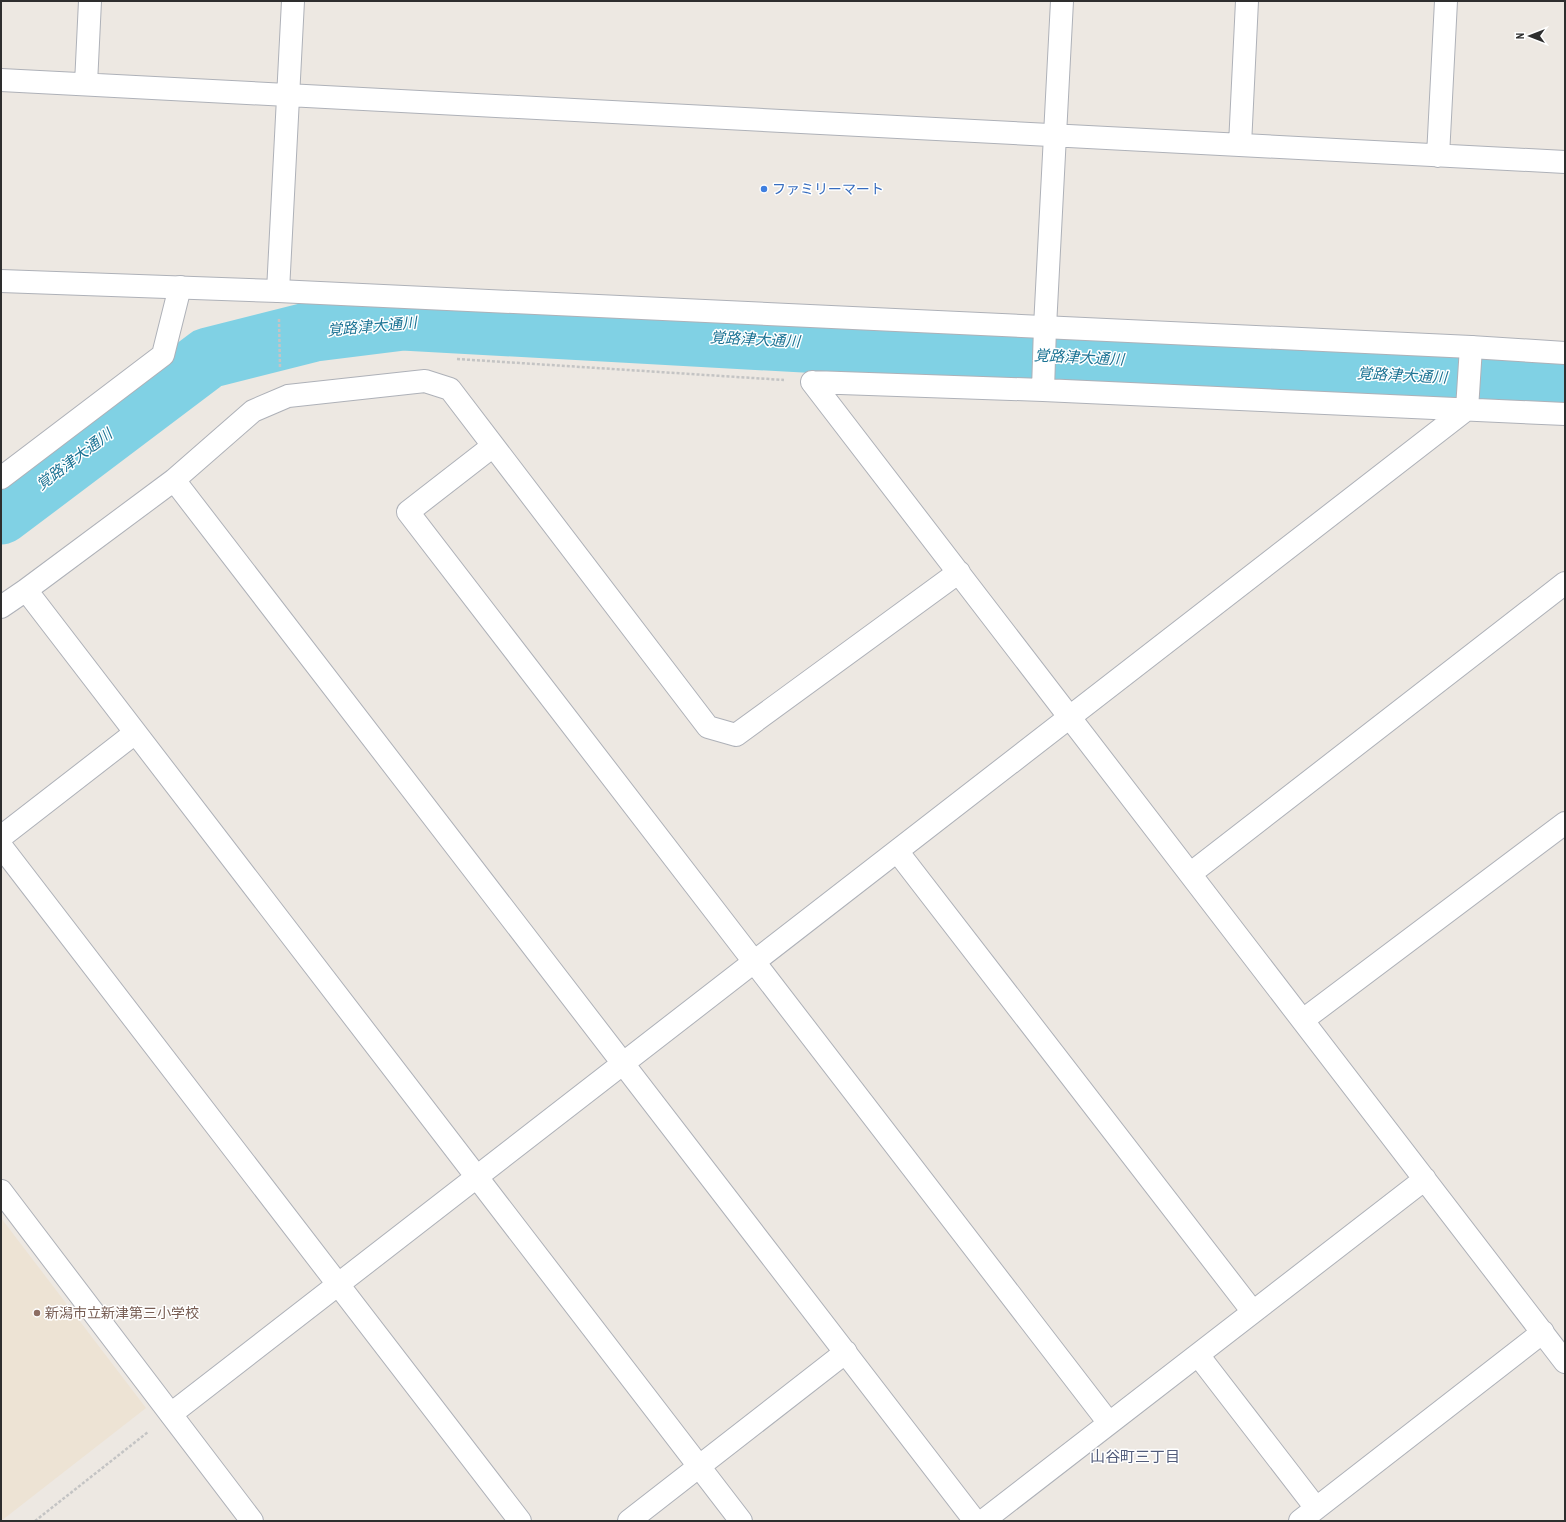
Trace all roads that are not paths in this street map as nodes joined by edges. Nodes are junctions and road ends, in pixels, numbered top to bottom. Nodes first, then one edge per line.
1 (90, 1) edge
2 (293, 1) edge
3 (1062, 1) edge
4 (1247, 1) edge
5 (1446, 1) edge
6 (1, 80) edge
7 (86, 84) junction
8 (288, 95) junction
9 (1055, 136) junction
10 (1240, 145) junction
11 (1438, 156) junction
12 (1565, 162) edge
13 (1, 281) edge
14 (180, 287) junction
15 (278, 291) junction
16 (1045, 327) junction
17 (1471, 348) junction
18 (1565, 353) edge
19 (1043, 390) junction
20 (1467, 409) junction
21 (1565, 414) edge
22 (493, 446) junction
23 (1, 478) edge
24 (174, 480) junction
25 (959, 572) junction
26 (1565, 583) edge
27 (26, 590) junction
28 (1, 606) edge
29 (1070, 717) junction
30 (135, 733) junction
31 (1565, 823) edge
32 (1, 837) edge
33 (1, 846) edge
34 (898, 851) junction
35 (1190, 874) junction
36 (754, 962) junction
37 (1303, 1020) junction
38 (624, 1064) junction
39 (477, 1177) junction
40 (1425, 1179) junction
41 (1, 1191) edge
42 (338, 1285) junction
43 (1252, 1312) junction
44 (1543, 1332) junction
45 (846, 1352) junction
46 (1198, 1355) junction
47 (1565, 1362) edge
48 (171, 1414) junction
49 (1110, 1423) junction
50 (700, 1466) junction
51 (1308, 1515) edge
52 (252, 1521) edge
53 (520, 1521) edge
54 (629, 1521) edge
55 (742, 1521) edge
56 (975, 1521) edge
57 (983, 1521) edge

1 - 7 street
2 - 8 street
3 - 9 street
4 - 10 street
5 - 11 street
6 - 7 street
7 - 8 street
8 - 9 street
8 - 15 street
9 - 10 street
9 - 16 street
10 - 11 street
11 - 12 street
13 - 14 street
14 - 15 street
14 - 23 street
15 - 16 street
16 - 17 street
16 - 19 street
17 - 18 street
17 - 20 street
19 - 20 street
19 - 25 street
20 - 21 street
20 - 29 street
22 - 24 street
22 - 25 street
22 - 36 street
24 - 27 street
24 - 38 street
25 - 29 street
26 - 35 street
27 - 28 street
27 - 30 street
29 - 34 street
29 - 35 street
30 - 32 street
30 - 39 street
31 - 37 street
33 - 42 street
34 - 36 street
34 - 43 street
35 - 37 street
36 - 38 street
36 - 49 street
37 - 40 street
38 - 39 street
38 - 45 street
39 - 42 street
39 - 50 street
40 - 43 street
40 - 44 street
41 - 48 street
42 - 48 street
42 - 53 street
43 - 46 street
44 - 47 street
44 - 51 street
45 - 50 street
45 - 56 street
46 - 49 street
46 - 51 street
48 - 52 street
49 - 57 street
50 - 54 street
50 - 55 street

